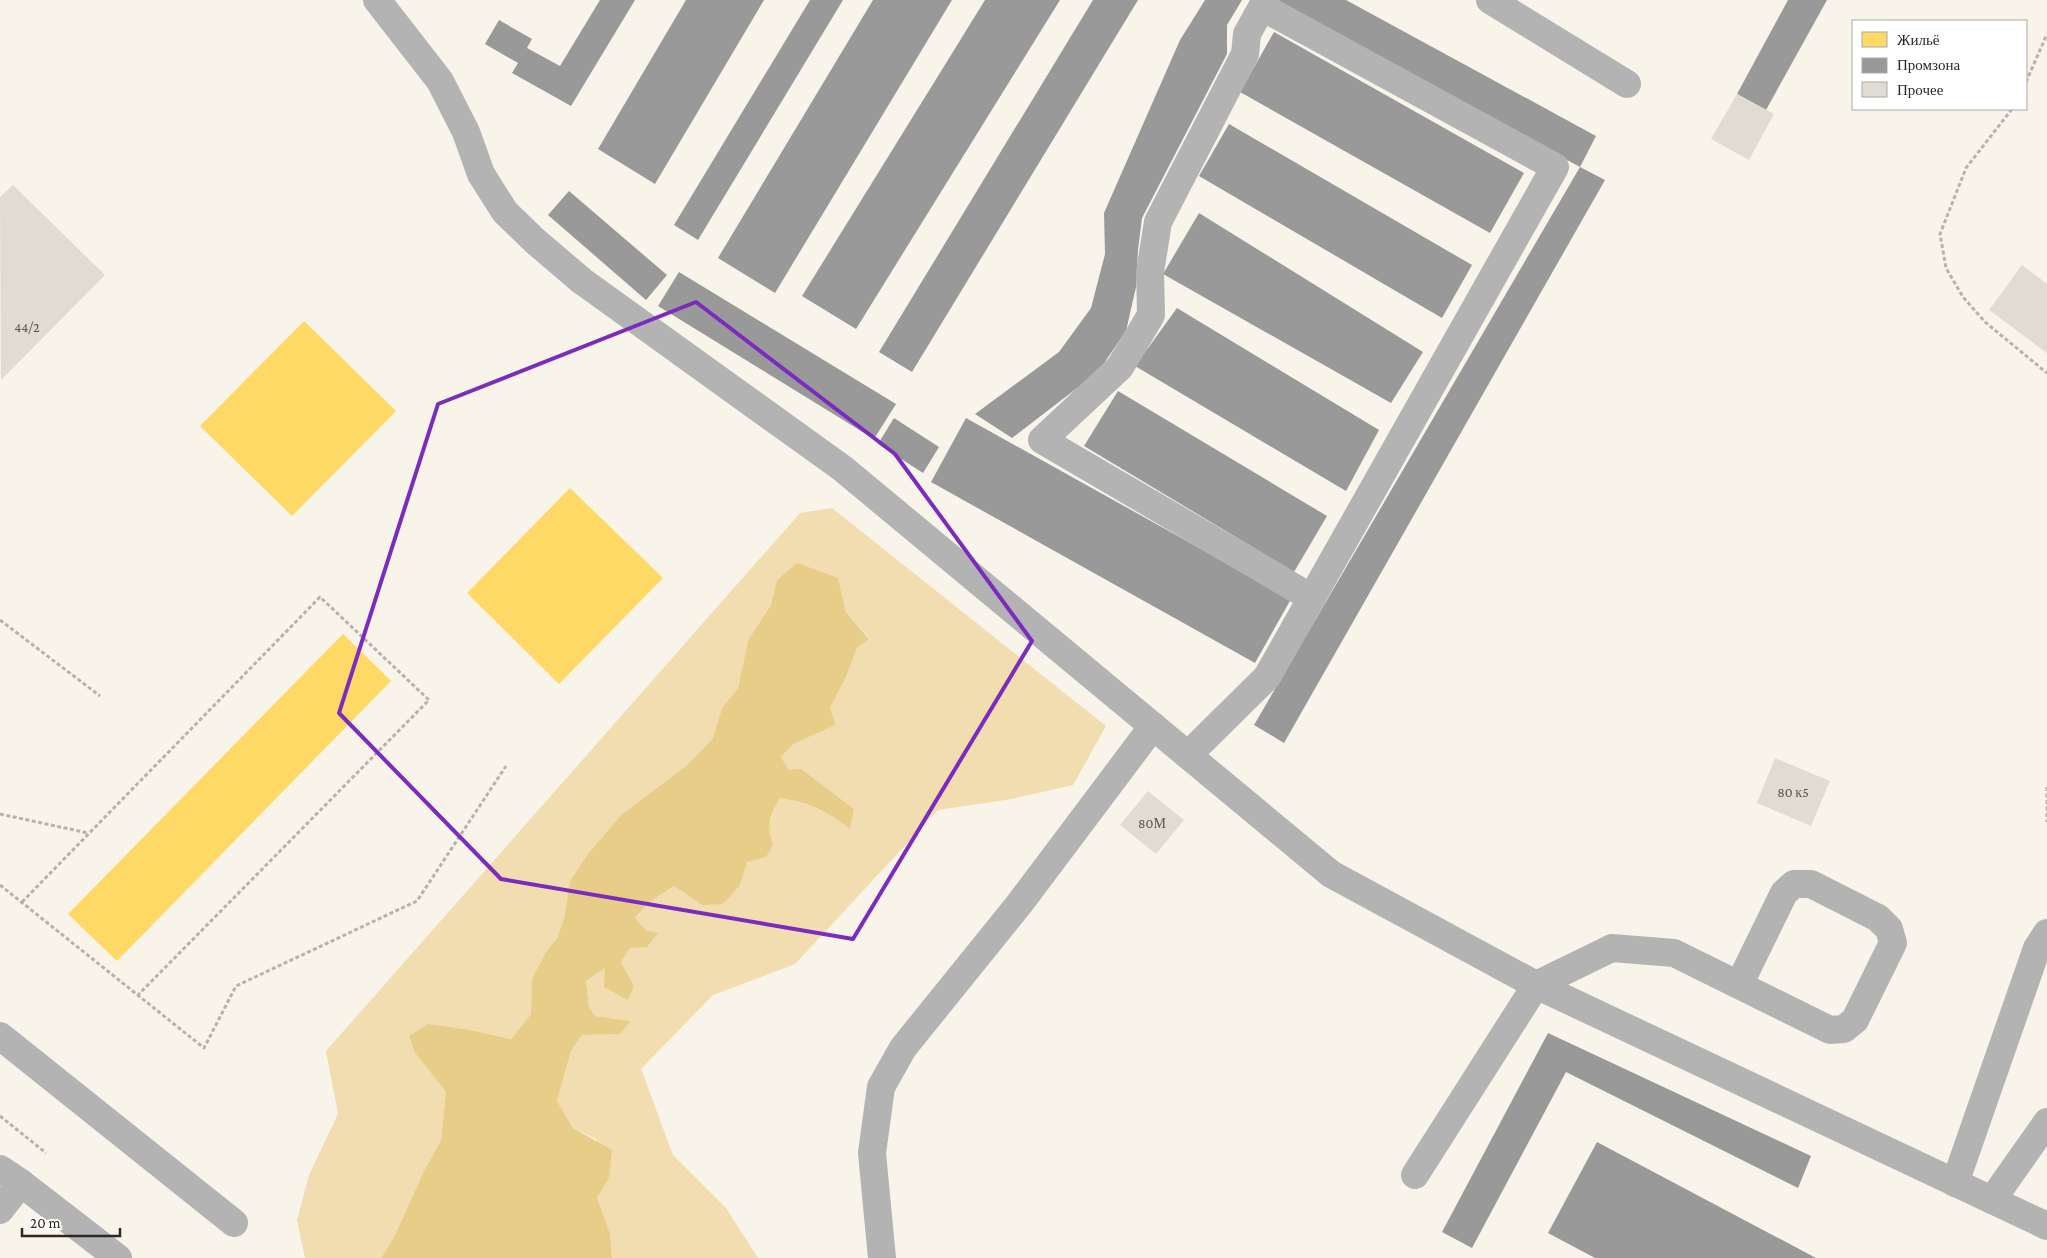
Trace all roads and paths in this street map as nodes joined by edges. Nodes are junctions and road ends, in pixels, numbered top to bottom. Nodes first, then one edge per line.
1 (377, 0) edge
2 (1490, 0) edge
3 (2047, 34) edge
4 (2027, 80) edge
5 (1627, 84) dead end
6 (2011, 110) edge
7 (2047, 373) edge
8 (1312, 598) junction
9 (0, 620) edge
10 (100, 696) dead end
11 (1153, 726) junction
12 (1188, 756) junction
13 (506, 766) dead end
14 (2047, 786) edge
15 (0, 814) edge
16 (2047, 822) edge
17 (89, 833) junction
18 (0, 885) edge
19 (22, 902) junction
20 (2047, 933) edge
21 (1536, 985) junction
22 (1739, 985) junction
23 (138, 995) junction
24 (0, 1036) edge
25 (0, 1116) edge
26 (2047, 1122) edge
27 (46, 1153) dead end
28 (1415, 1175) dead end
29 (10, 1176) edge
30 (1955, 1183) junction
31 (1992, 1200) junction
32 (0, 1210) edge
33 (234, 1223) dead end
34 (2047, 1226) edge
35 (118, 1258) edge
36 (882, 1258) edge

1 - 11 lane
2 - 5 lane
3 - 4 path
6 - 7 path
8 - 8 lane
8 - 12 lane
9 - 10 path
11 - 12 lane
11 - 36 lane
12 - 21 lane
13 - 23 path
14 - 16 path
15 - 17 path
17 - 19 path
17 - 23 path
18 - 19 path
19 - 23 path
20 - 30 lane
21 - 22 lane
21 - 28 lane
21 - 30 lane
22 - 22 lane
24 - 33 lane
25 - 27 path
26 - 31 lane
29 - 32 lane
29 - 35 lane
30 - 31 lane
31 - 34 lane

